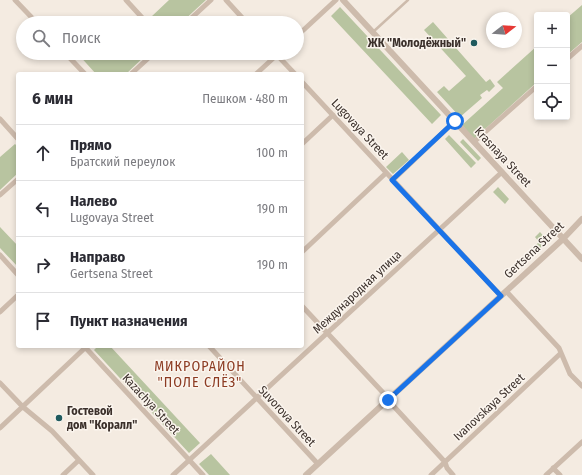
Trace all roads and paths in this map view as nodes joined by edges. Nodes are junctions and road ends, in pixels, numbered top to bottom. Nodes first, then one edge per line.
1 (15, 0) edge
2 (126, 0) edge
3 (211, 0) edge
4 (226, 0) edge
5 (336, 0) edge
6 (343, 0) edge
7 (408, 0) edge
8 (30, 16) edge
9 (141, 16) edge
10 (194, 16) edge
11 (241, 16) edge
12 (304, 30) edge
13 (373, 32) junction
14 (582, 46) edge
15 (570, 56) edge
16 (71, 60) edge
17 (146, 60) edge
18 (271, 60) edge
19 (282, 60) edge
20 (82, 72) edge
21 (133, 72) edge
22 (258, 72) edge
23 (292, 72) edge
24 (304, 84) edge
25 (534, 89) edge
26 (333, 115) junction
27 (0, 120) edge
28 (455, 121) junction
29 (16, 137) edge
30 (304, 142) edge
31 (474, 142) junction
32 (502, 172) junction
33 (386, 173) junction
34 (392, 180) junction
35 (16, 181) edge
36 (0, 195) edge
37 (582, 219) edge
38 (439, 230) junction
39 (563, 238) junction
40 (304, 250) edge
41 (0, 255) edge
42 (582, 259) edge
43 (16, 273) edge
44 (506, 291) junction
45 (501, 296) junction
46 (16, 297) edge
47 (304, 308) edge
48 (0, 312) edge
49 (327, 333) junction
50 (84, 348) edge
51 (86, 348) edge
52 (211, 348) edge
53 (561, 353) junction
54 (0, 383) edge
55 (582, 386) edge
56 (257, 398) junction
57 (388, 399) junction
58 (22, 407) junction
59 (0, 428) edge
60 (582, 442) edge
61 (79, 460) junction
62 (189, 460) junction
63 (445, 462) junction
64 (318, 464) junction
65 (553, 468) junction
66 (63, 475) edge
67 (93, 475) edge
68 (173, 475) edge
69 (202, 475) edge
70 (306, 475) edge
71 (431, 475) edge
72 (453, 475) edge
73 (546, 475) edge
74 (560, 475) edge

1 - 8 street
2 - 9 street
3 - 10 street
4 - 11 street
5 - 12 street
6 - 13 street, Krasnaya Street
7 - 13 lane
13 - 28 street, Krasnaya Street
14 - 15 street
16 - 20 street
17 - 21 street
18 - 22 street
19 - 23 street
24 - 26 street, Lugovaya Street
25 - 31 street
26 - 30 street
26 - 33 street, Lugovaya Street
27 - 29 street
28 - 31 street, Krasnaya Street
28 - 34 street
31 - 32 street, Krasnaya Street
32 - 38 street, Международная улица
32 - 39 street, Krasnaya Street
33 - 34 street, Lugovaya Street
33 - 40 street
34 - 38 street, Lugovaya Street
35 - 36 street
37 - 39 street, Gertsena Street
38 - 45 street, Lugovaya Street
38 - 49 street, Международная улица
39 - 42 street, Krasnaya Street
39 - 44 street, Gertsena Street
41 - 43 street
44 - 45 street, Gertsena Street
44 - 53 street
45 - 57 street, Gertsena Street
46 - 48 street
47 - 49 street
49 - 56 street, Международная улица
49 - 57 street
50 - 58 street
51 - 62 street, Kazachya Street
52 - 56 street, Suvorova Street
53 - 55 street
53 - 63 street, Ivanovskaya Street
54 - 58 street
56 - 62 street, Международная улица
56 - 64 street, Suvorova Street
57 - 63 street
57 - 64 street, Gertsena Street
58 - 59 street
58 - 61 street
60 - 65 street
61 - 66 street
61 - 67 street
62 - 68 street, Международная улица
62 - 69 street, Kazachya Street
63 - 71 street, Ivanovskaya Street
63 - 72 street
64 - 70 street, Gertsena Street
65 - 73 street
65 - 74 street

